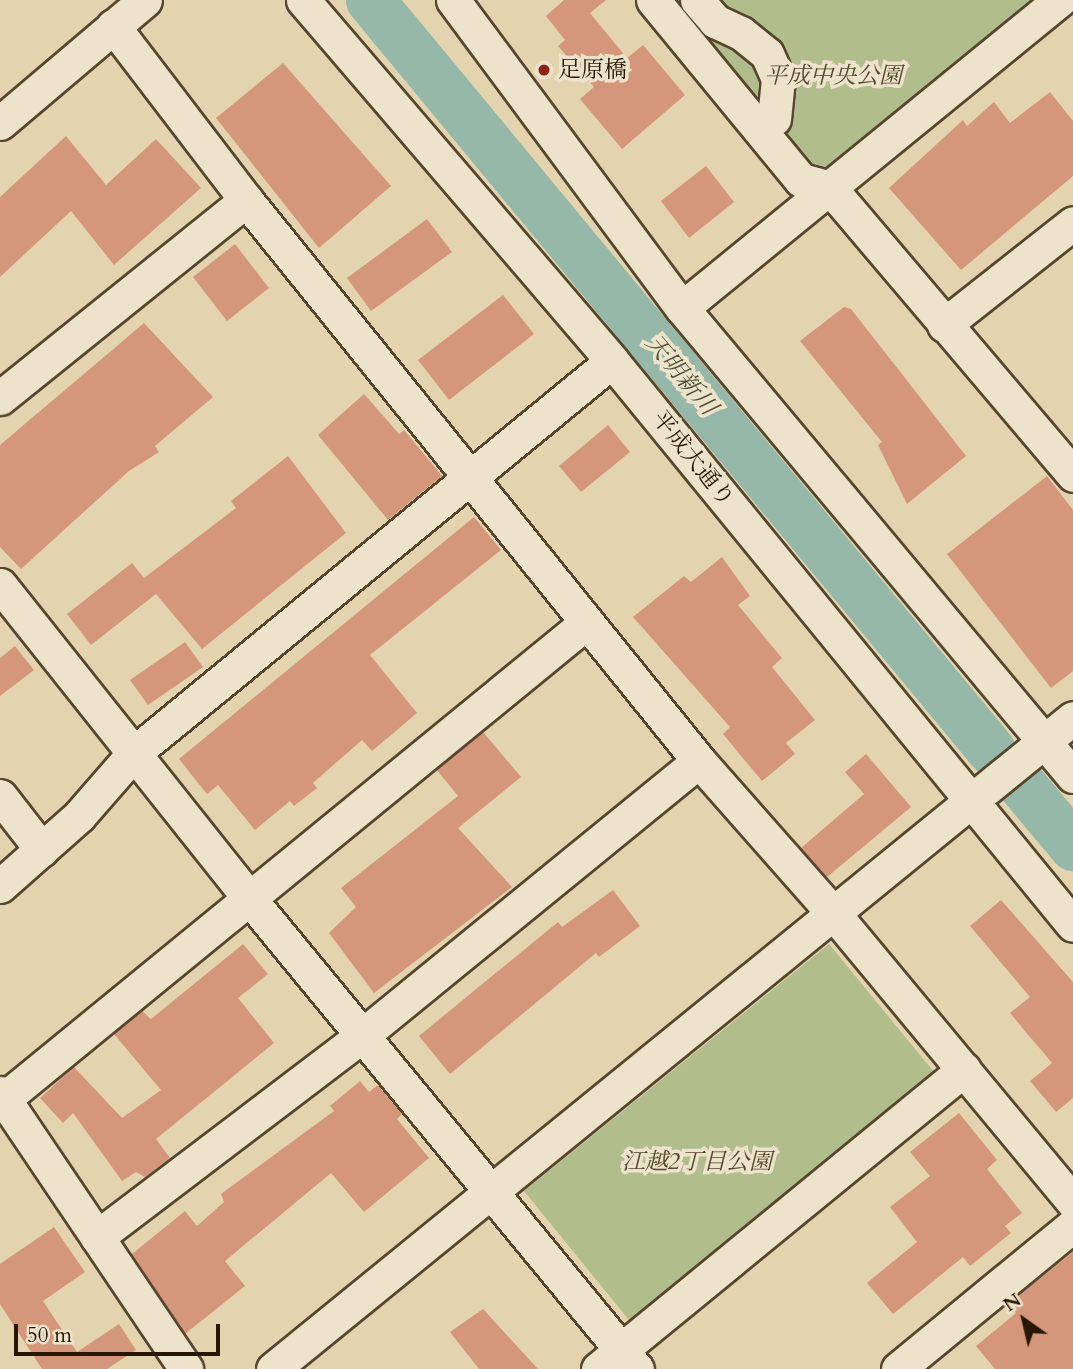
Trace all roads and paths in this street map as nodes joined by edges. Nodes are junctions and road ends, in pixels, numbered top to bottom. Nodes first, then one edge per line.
1 (145, 0) edge
2 (303, 0) edge
3 (453, 0) edge
4 (653, 0) edge
5 (677, 0) edge
6 (697, 0) edge
7 (1060, 0) edge
8 (113, 26) junction
9 (774, 119) junction
10 (0, 123) edge
11 (850, 159) dead end
12 (830, 188) junction
13 (246, 200) junction
14 (1073, 223) edge
15 (682, 307) junction
16 (944, 325) junction
17 (612, 361) junction
18 (0, 398) edge
19 (1070, 465) edge
20 (471, 480) junction
21 (0, 585) edge
22 (587, 622) junction
23 (1073, 718) edge
24 (1038, 747) junction
25 (134, 753) junction
26 (699, 761) junction
27 (1073, 776) edge
28 (979, 794) junction
29 (0, 796) edge
30 (41, 850) junction
31 (0, 886) edge
32 (249, 898) junction
33 (834, 914) junction
34 (1073, 925) edge
35 (365, 1034) junction
36 (964, 1069) junction
37 (2, 1096) edge
38 (494, 1191) junction
39 (1073, 1202) edge
40 (1073, 1225) edge
41 (97, 1237) junction
42 (619, 1363) edge
43 (186, 1369) edge
44 (273, 1369) edge
45 (898, 1369) edge

1 - 8 street
2 - 17 street, 平成大通り
3 - 15 street
4 - 12 street
5 - 9 street
6 - 9 street
7 - 12 street
8 - 10 street
8 - 13 street
9 - 11 street
12 - 15 street
12 - 16 street
13 - 18 street
13 - 20 street
14 - 16 street
15 - 24 street
16 - 19 street
17 - 20 street
17 - 28 street, 平成大通り
20 - 22 street
20 - 25 street
21 - 25 street
22 - 26 street
22 - 32 street
23 - 24 street
24 - 27 street
24 - 28 street
25 - 30 street
25 - 32 street
26 - 33 street
26 - 35 street
28 - 33 street
28 - 34 street, 平成大通り
29 - 30 street
30 - 31 street
32 - 35 street
32 - 37 street
33 - 36 street
33 - 38 street
35 - 38 street
35 - 41 street
36 - 39 street
36 - 42 street
37 - 41 street
38 - 42 street
38 - 44 street
40 - 45 street
41 - 43 street

